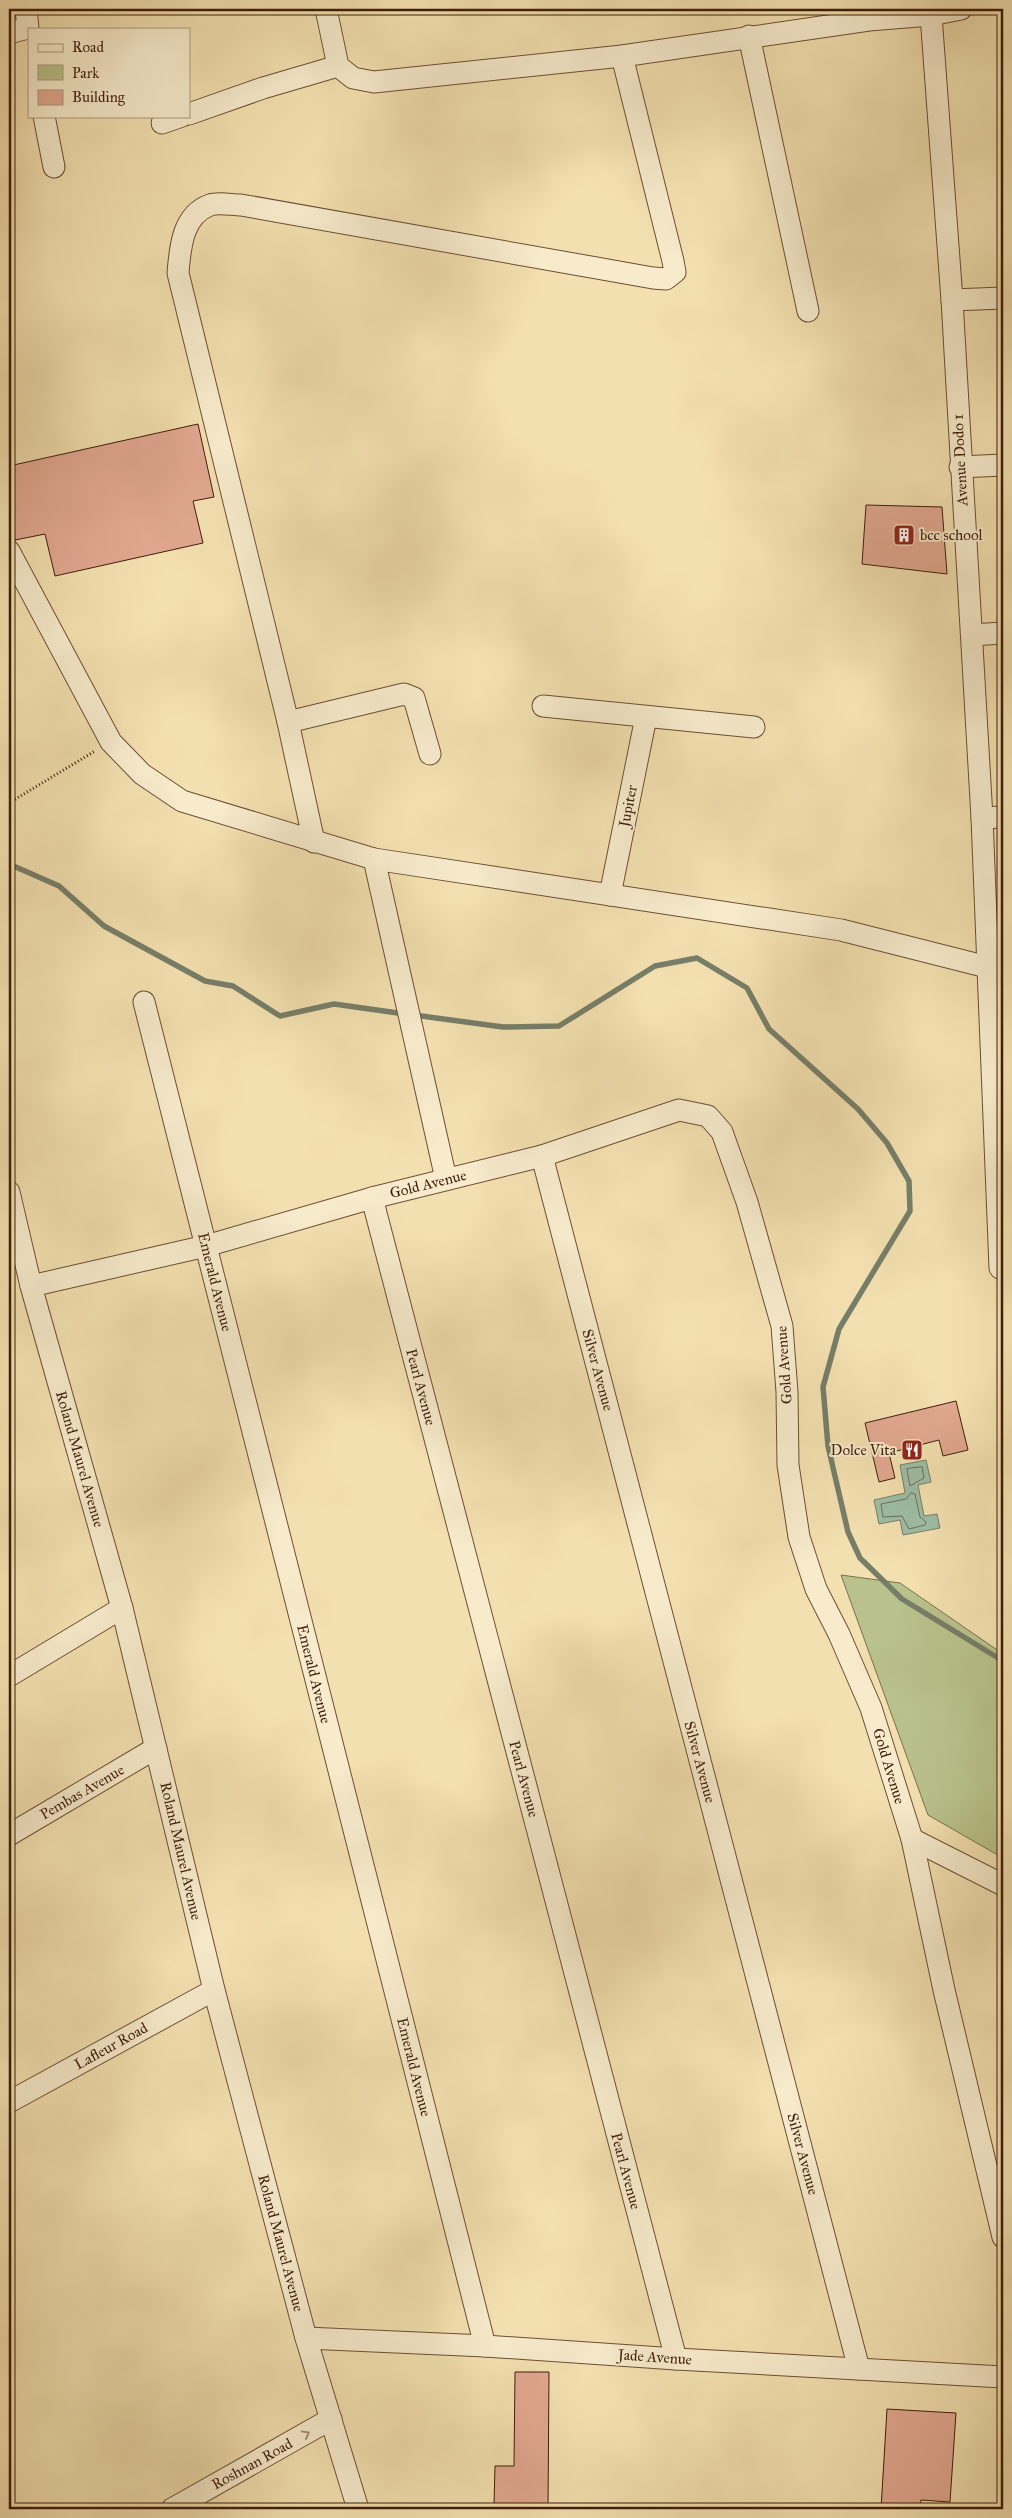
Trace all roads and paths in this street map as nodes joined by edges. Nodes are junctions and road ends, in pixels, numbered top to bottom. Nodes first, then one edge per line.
1 (326, 9) edge
2 (961, 9) edge
3 (868, 15) edge
4 (931, 15) junction
5 (749, 36) junction
6 (622, 56) junction
7 (338, 66) junction
8 (190, 114) edge
9 (44, 118) edge
10 (176, 118) edge
11 (162, 123) dead end
12 (54, 167) dead end
13 (1003, 298) edge
14 (952, 300) junction
15 (808, 311) dead end
16 (1003, 465) edge
17 (960, 467) junction
18 (9, 551) edge
19 (1003, 633) edge
20 (972, 635) junction
21 (543, 706) dead end
22 (646, 717) junction
23 (288, 722) junction
24 (754, 727) dead end
25 (111, 742) junction
26 (430, 754) dead end
27 (9, 803) edge
28 (1003, 817) edge
29 (982, 818) junction
30 (314, 842) junction
31 (374, 859) junction
32 (610, 895) junction
33 (995, 968) edge
34 (144, 1002) dead end
35 (542, 1156) junction
36 (446, 1179) junction
37 (9, 1192) edge
38 (372, 1198) junction
39 (13, 1231) edge
40 (206, 1246) junction
41 (1000, 1268) dead end
42 (31, 1286) junction
43 (122, 1608) junction
44 (9, 1676) edge
45 (156, 1748) junction
46 (9, 1835) edge
47 (912, 1839) junction
48 (1003, 1885) edge
49 (214, 1990) junction
50 (9, 2102) edge
51 (1003, 2237) edge
52 (306, 2338) junction
53 (484, 2346) junction
54 (676, 2359) junction
55 (859, 2369) junction
56 (1003, 2377) edge
57 (331, 2420) junction
58 (172, 2509) edge
59 (358, 2509) edge

1 - 7 street
2 - 4 street
3 - 4 street
3 - 5 street
4 - 14 street, Avenue Dodo 1
5 - 6 street
5 - 15 street
6 - 7 street
6 - 23 street
7 - 8 street
9 - 12 street
10 - 11 street
13 - 14 street
14 - 17 street, Avenue Dodo 1
16 - 17 street
17 - 20 street, Avenue Dodo 1
18 - 25 street
19 - 20 street
20 - 29 street, Avenue Dodo 1
21 - 22 street
22 - 24 street
22 - 32 street, Jupiter
23 - 26 street
23 - 30 street
25 - 27 path
25 - 30 street
28 - 29 street
29 - 33 street, Avenue Dodo 1
30 - 31 street
31 - 32 street
31 - 36 street
32 - 33 street
33 - 41 street, Avenue Dodo 1
34 - 40 street, Emerald Avenue
35 - 36 street, Gold Avenue
35 - 47 street, Gold Avenue
35 - 55 street, Silver Avenue
36 - 38 street, Gold Avenue
37 - 39 street, Roland Maurel Avenue
38 - 40 street, Gold Avenue
38 - 54 street, Pearl Avenue
39 - 42 street, Roland Maurel Avenue
40 - 42 street, Gold Avenue
40 - 53 street, Emerald Avenue
42 - 43 street, Roland Maurel Avenue
43 - 44 street
43 - 45 street, Roland Maurel Avenue
45 - 46 street, Pembas Avenue
45 - 49 street, Roland Maurel Avenue
47 - 48 street
47 - 51 street, Gold Avenue
49 - 50 street, Lafleur Road
49 - 52 street, Roland Maurel Avenue
52 - 53 street, Jade Avenue
52 - 57 street, Roland Maurel Avenue
53 - 54 street, Jade Avenue
54 - 55 street, Jade Avenue
55 - 56 street, Jade Avenue
58 -> 57 street, Roshnan Road
57 - 59 street, Roland Maurel Avenue

